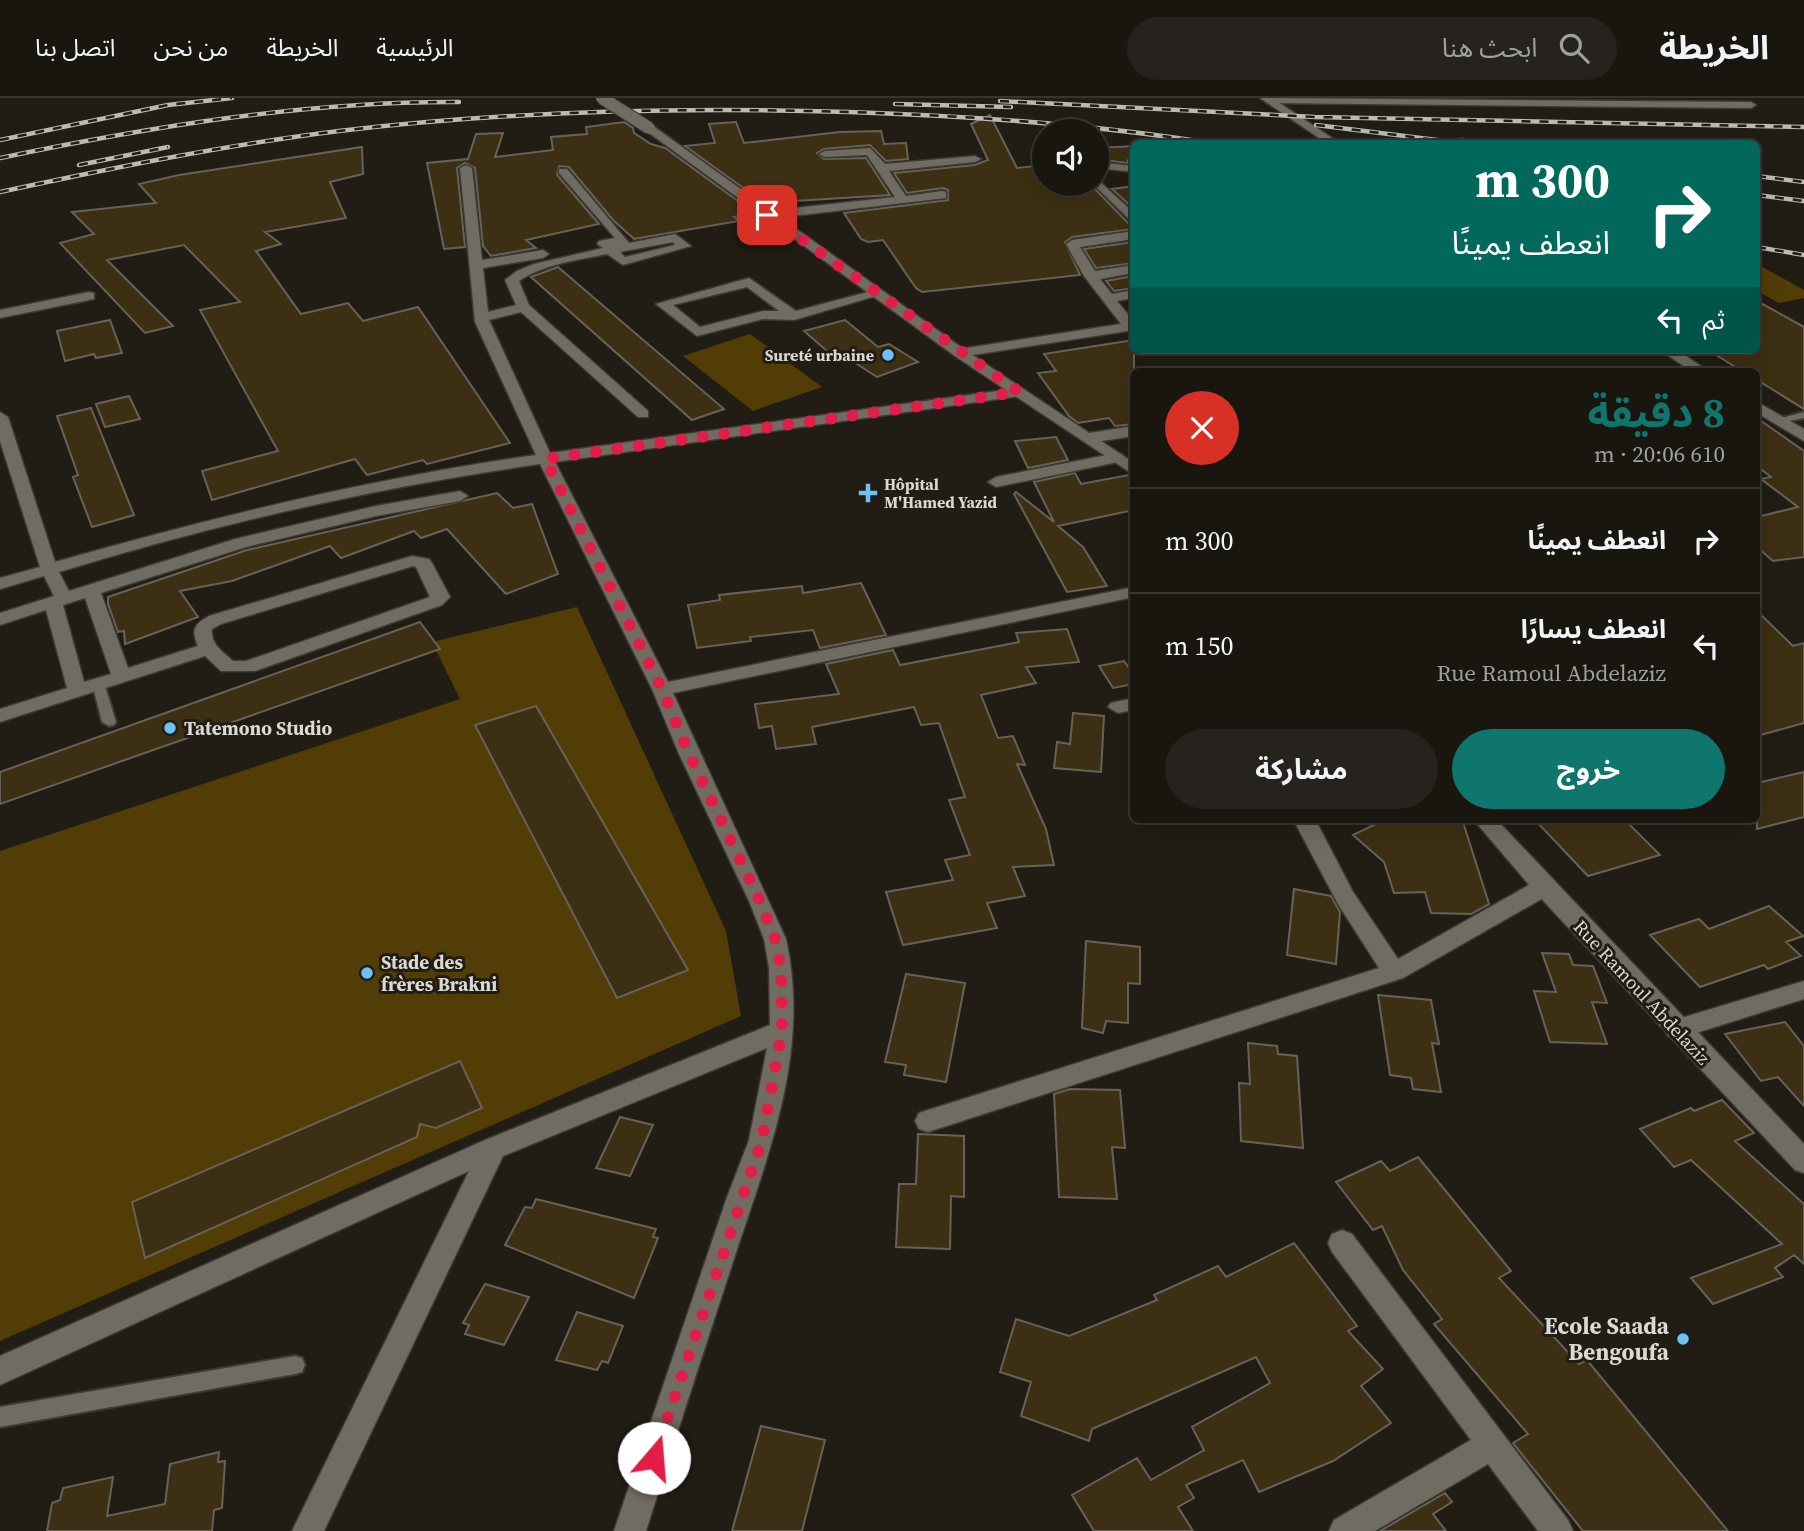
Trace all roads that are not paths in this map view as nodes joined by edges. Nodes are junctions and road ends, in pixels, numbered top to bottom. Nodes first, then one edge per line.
1 (602, 98) edge
2 (1266, 99) edge
3 (1751, 105) dead end
4 (1330, 140) edge
5 (825, 154) dead end
6 (975, 159) dead end
7 (1109, 166) edge
8 (466, 168) dead end
9 (881, 168) junction
10 (1130, 169) edge
11 (563, 172) dead end
12 (1109, 194) edge
13 (942, 195) dead end
14 (902, 200) junction
15 (767, 215) junction
16 (1130, 216) edge
17 (1130, 236) edge
18 (611, 251) dead end
19 (476, 265) junction
20 (1130, 270) edge
21 (1091, 276) junction
22 (880, 293) junction
23 (1130, 295) edge
24 (89, 296) dead end
25 (1108, 299) junction
26 (524, 307) junction
27 (0, 314) edge
28 (794, 316) junction
29 (482, 318) junction
30 (1130, 324) edge
31 (1130, 326) edge
32 (960, 353) junction
33 (1673, 354) edge
34 (1696, 368) edge
35 (1019, 392) junction
36 (1760, 409) edge
37 (643, 414) dead end
38 (1804, 415) edge
39 (0, 416) edge
40 (1779, 420) junction
41 (1130, 432) edge
42 (1804, 436) edge
43 (1089, 438) junction
44 (1117, 458) junction
45 (545, 459) junction
46 (1130, 467) edge
47 (996, 482) dead end
48 (460, 496) dead end
49 (49, 569) junction
50 (0, 584) edge
51 (92, 592) junction
52 (1130, 593) edge
53 (59, 602) junction
54 (0, 619) edge
55 (208, 649) junction
56 (121, 677) junction
57 (98, 683) junction
58 (662, 689) junction
59 (77, 691) junction
60 (0, 716) edge
61 (108, 722) dead end
62 (1306, 823) edge
63 (1488, 823) edge
64 (1544, 887) junction
65 (1395, 972) junction
66 (1804, 990) edge
67 (1676, 1029) junction
68 (782, 1031) junction
69 (928, 1121) dead end
70 (494, 1149) junction
71 (1804, 1163) edge
72 (1342, 1243) dead end
73 (295, 1365) dead end
74 (0, 1371) edge
75 (0, 1417) edge
76 (1492, 1445) junction
77 (308, 1531) edge
78 (630, 1531) edge
79 (1345, 1531) edge
80 (1557, 1531) edge

1 - 15 street, bridge
2 - 3 street
2 - 4 street
5 - 9 street
6 - 9 street
7 - 10 street
8 - 19 street
9 - 14 street
11 - 19 street
12 - 16 street
13 - 14 street
14 - 15 street
15 - 22 street
17 - 21 street
18 - 26 street
19 - 29 street
20 - 21 street
21 - 25 street
22 - 28 street
22 - 32 street
23 - 25 street
24 - 27 street
25 - 30 street
26 - 29 street
26 - 37 street
28 - 28 street
29 - 45 street
31 - 32 street
32 - 35 street
33 - 34 street
35 - 43 street
35 - 45 street
36 - 40 street
38 - 40 lane
39 - 49 street
40 - 42 street
41 - 43 street
43 - 44 street
44 - 46 street
44 - 47 street
45 - 49 street
45 - 58 street
48 - 51 street
49 - 50 street
49 - 53 street
51 - 53 street
51 - 56 street
52 - 58 street
53 - 54 street
53 - 59 street
55 - 55 street
55 - 56 street
56 - 57 street
57 - 59 street
57 - 61 lane
58 - 68 street
59 - 60 street
62 - 65 street
63 - 64 street, Rue Ramoul Abdelaziz
64 - 65 street
64 - 67 street, Rue Ramoul Abdelaziz
65 - 69 street
66 - 67 street
67 - 71 street, Rue Ramoul Abdelaziz
68 - 70 street
68 - 78 street
70 - 74 street
70 - 77 street
72 - 76 street
73 - 75 lane
76 - 79 street
76 - 80 street

